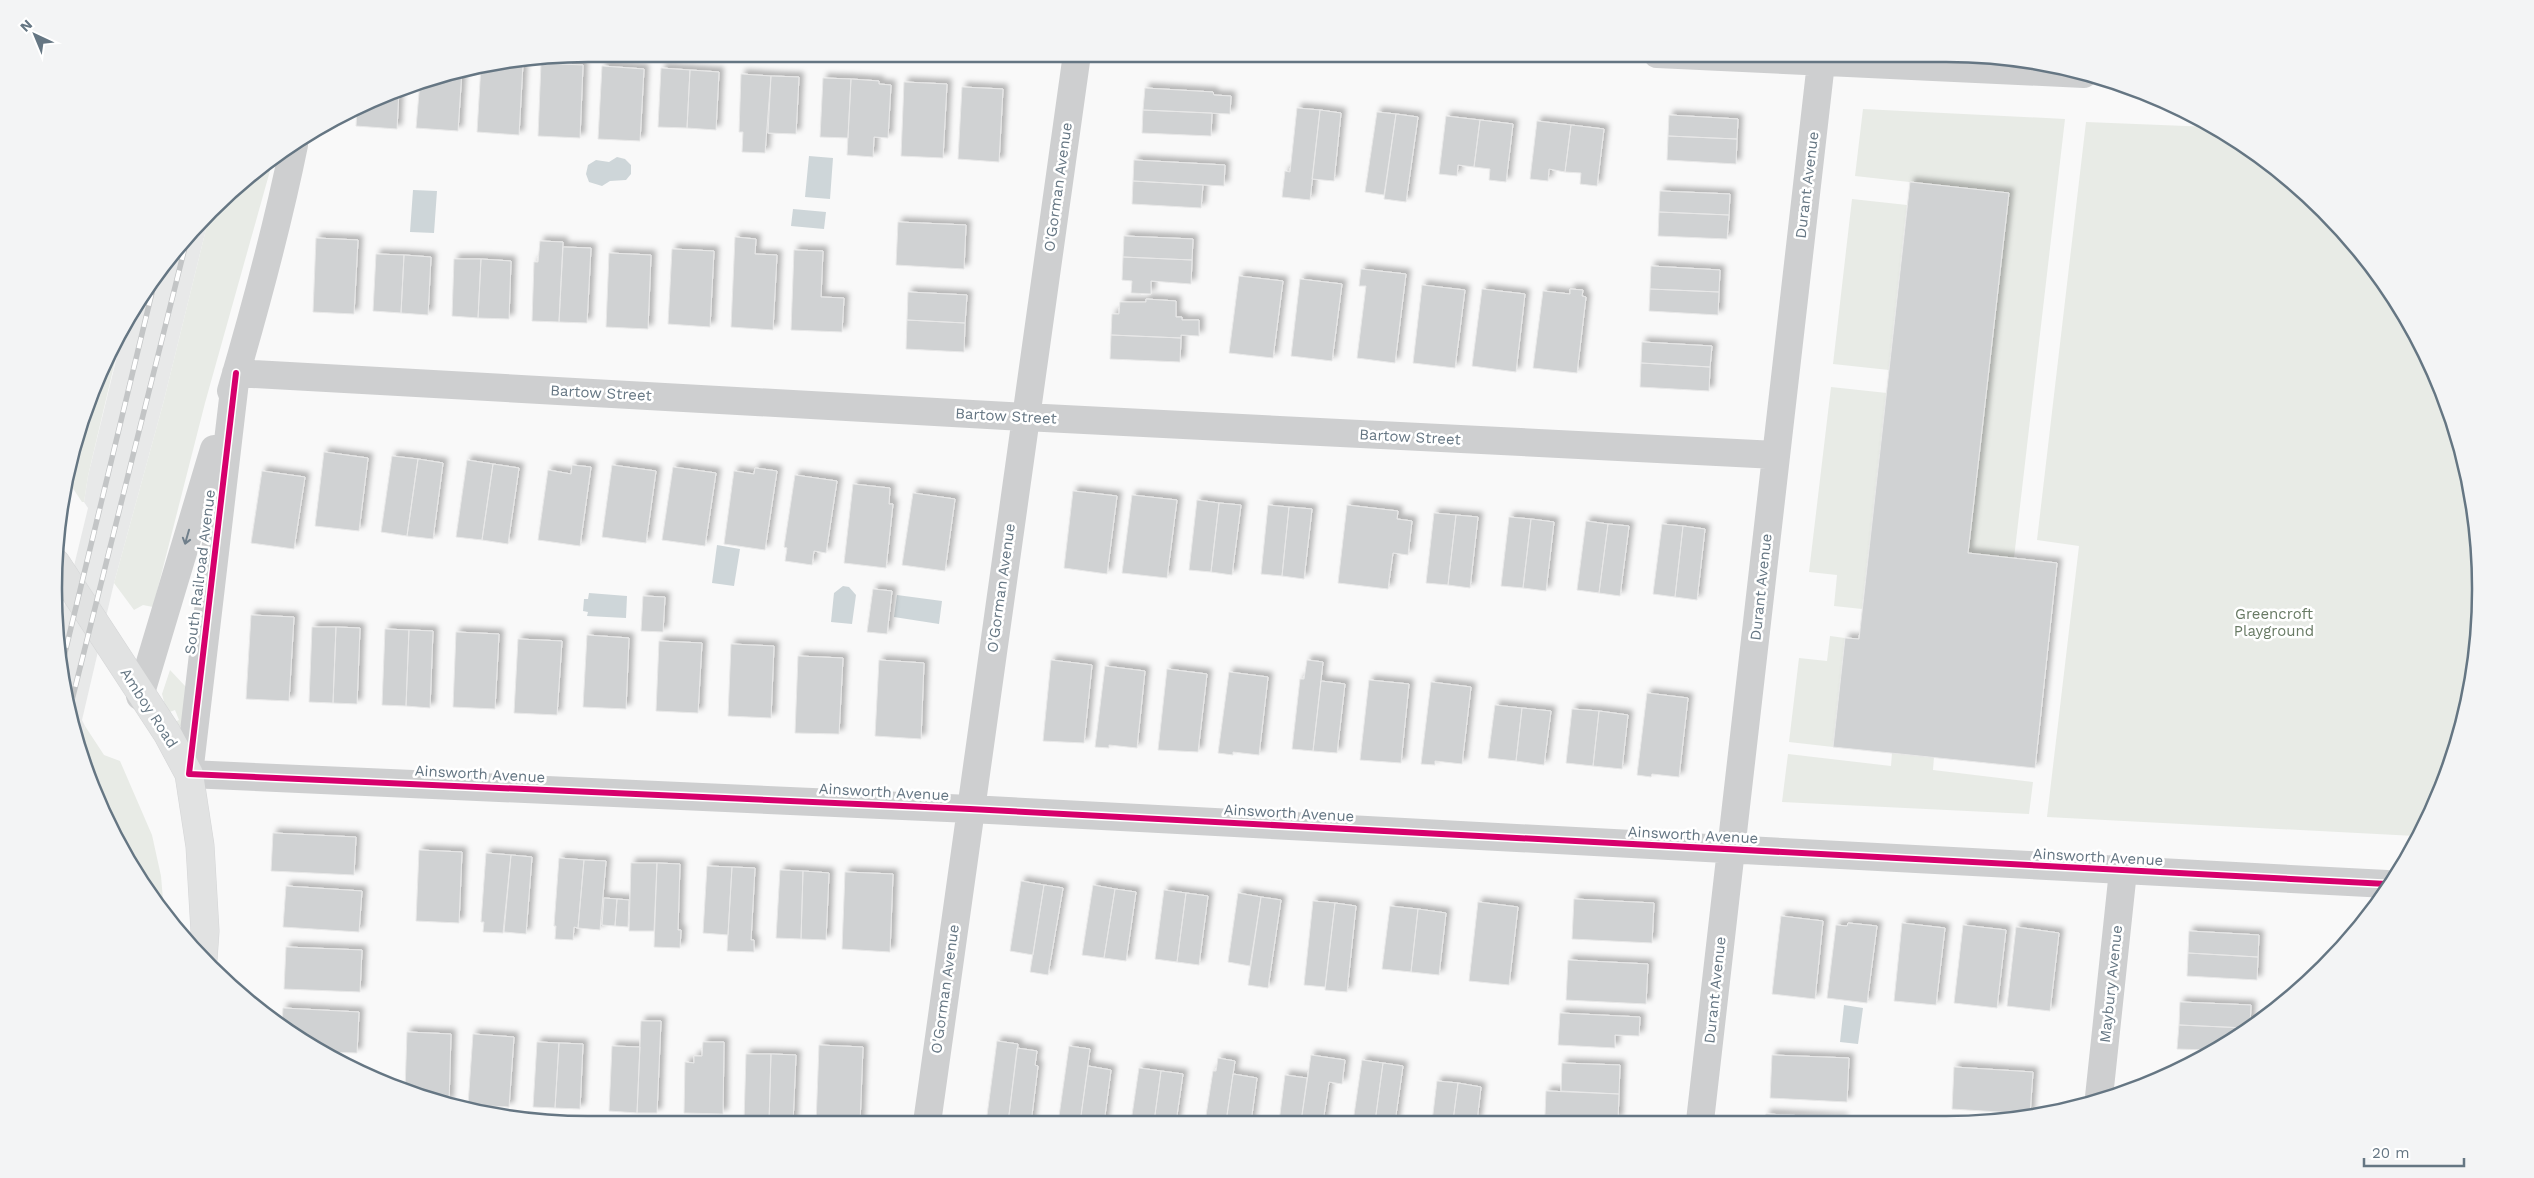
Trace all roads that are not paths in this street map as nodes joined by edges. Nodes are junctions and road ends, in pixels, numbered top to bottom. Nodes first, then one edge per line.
1 (1076, 62) edge
2 (1822, 62) edge
3 (1888, 62) edge
4 (2038, 71) edge
5 (292, 154) edge
6 (236, 373) junction
7 (1025, 417) junction
8 (1776, 455) junction
9 (63, 574) edge
10 (140, 696) junction
11 (189, 774) junction
12 (970, 809) junction
13 (1731, 850) junction
14 (2123, 871) junction
15 (2382, 884) edge
16 (204, 948) edge
17 (2099, 1092) edge
18 (928, 1116) edge
19 (1701, 1116) edge

1 - 7 street, O'Gorman Avenue
2 - 8 street, Durant Avenue
3 - 4 street
5 - 6 street, South Railroad Avenue
6 - 7 street, Bartow Street
6 -> 10 street, South Railroad Avenue
6 - 11 street, South Railroad Avenue
7 - 8 street, Bartow Street
7 - 12 street, O'Gorman Avenue
8 - 13 street, Durant Avenue
9 - 10 main road, Amboy Road
10 - 11 main road, Amboy Road
11 - 12 street, Ainsworth Avenue
11 - 16 main road, Amboy Road
12 - 13 street, Ainsworth Avenue
12 - 18 street, O'Gorman Avenue
13 - 14 street, Ainsworth Avenue
13 - 19 street, Durant Avenue
14 - 15 street, Ainsworth Avenue
14 - 17 street, Maybury Avenue

